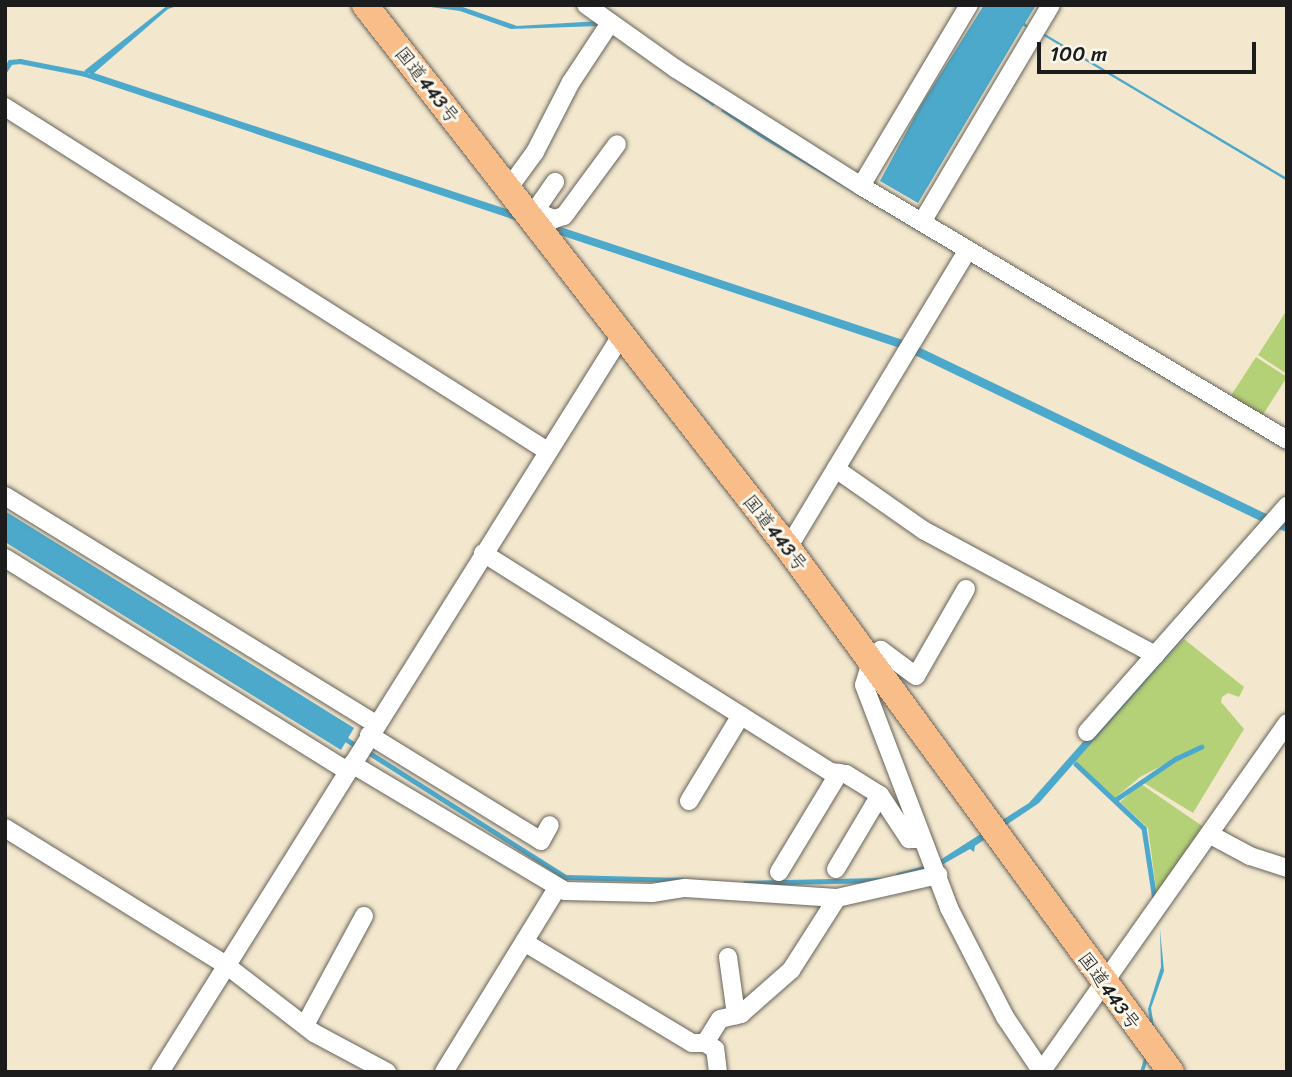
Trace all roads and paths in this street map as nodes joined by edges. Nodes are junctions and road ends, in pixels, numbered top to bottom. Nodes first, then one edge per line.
1 (365, 5) edge
2 (586, 5) edge
3 (969, 5) edge
4 (1051, 5) edge
5 (610, 23) junction
6 (5, 107) edge
7 (617, 144) dead end
8 (555, 182) dead end
9 (861, 186) junction
10 (508, 189) junction
11 (533, 215) junction
12 (922, 222) junction
13 (967, 251) junction
14 (621, 336) junction
15 (1287, 440) edge
16 (547, 450) junction
17 (836, 468) junction
18 (5, 496) edge
19 (1287, 506) edge
20 (788, 548) junction
21 (483, 553) junction
22 (5, 558) edge
23 (966, 589) dead end
24 (1155, 655) junction
25 (871, 660) junction
26 (741, 715) junction
27 (1287, 723) edge
28 (372, 729) junction
29 (1087, 732) dead end
30 (350, 768) junction
31 (838, 773) junction
32 (880, 795) junction
33 (688, 801) dead end
34 (550, 825) dead end
35 (5, 828) edge
36 (1209, 834) junction
37 (922, 839) junction
38 (1287, 868) edge
39 (836, 869) dead end
40 (779, 873) dead end
41 (938, 875) junction
42 (557, 888) junction
43 (836, 898) junction
44 (364, 916) dead end
45 (524, 942) junction
46 (727, 957) dead end
47 (226, 965) junction
48 (1105, 985) junction
49 (736, 1015) junction
50 (305, 1026) junction
51 (705, 1043) junction
52 (1042, 1071) edge
53 (160, 1072) edge
54 (387, 1072) edge
55 (444, 1072) edge
56 (718, 1072) edge
57 (1171, 1072) edge

1 - 10 highway, 国道443号
2 - 5 street
3 - 9 street
4 - 12 street
5 - 9 street
5 - 10 street
6 - 16 street
7 - 11 street
8 - 11 street
9 - 12 street
10 - 11 highway, 国道443号
11 - 14 highway, 国道443号
12 - 13 street
13 - 15 street
13 - 17 street
14 - 16 street
14 - 20 highway, 国道443号
16 - 21 street
17 - 20 street
17 - 24 street
18 - 28 street
19 - 24 street
20 - 25 highway, 国道443号
21 - 26 street
21 - 28 street
22 - 30 street
23 - 25 street
24 - 29 street
25 - 37 street
25 - 48 highway, 国道443号
26 - 31 street
26 - 33 street
27 - 36 street
28 - 30 street
28 - 34 street
30 - 42 street
30 - 47 street
31 - 32 street
31 - 40 street
32 - 37 street
32 - 39 street
35 - 47 street
36 - 38 street
36 - 48 street
37 - 41 street
41 - 43 street
41 - 52 street
42 - 43 street
42 - 45 street
43 - 49 street
44 - 50 street
45 - 51 street
45 - 55 street
46 - 49 street
47 - 50 street
47 - 53 street
48 - 52 street
48 - 57 highway, 国道443号
49 - 51 street
50 - 54 street
51 - 56 street

